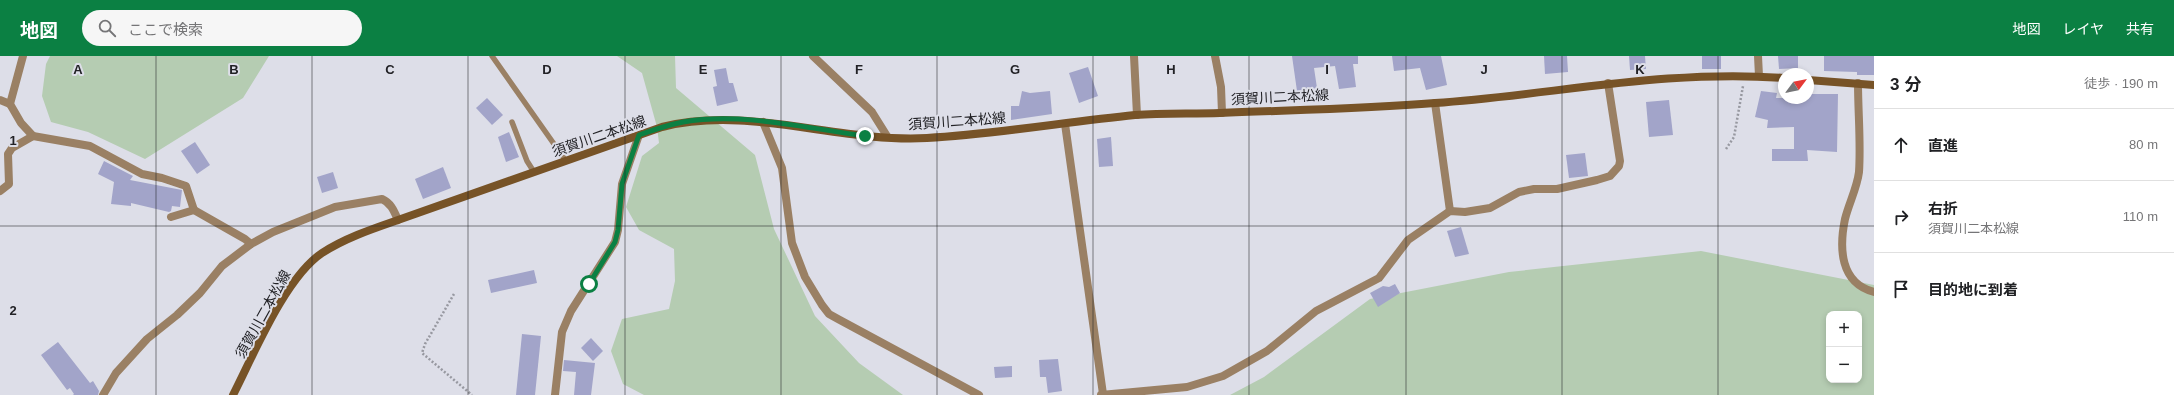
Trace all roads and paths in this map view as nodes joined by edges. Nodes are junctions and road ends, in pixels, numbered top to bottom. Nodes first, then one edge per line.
1 (23, 56) edge
2 (492, 56) edge
3 (813, 56) edge
4 (1134, 56) edge
5 (1215, 56) edge
6 (1758, 56) edge
7 (1745, 76) junction
8 (1759, 76) junction
9 (1778, 78) edge
10 (1814, 80) edge
11 (1608, 83) junction
12 (1858, 83) junction
13 (1874, 84) edge
14 (0, 100) edge
15 (1435, 103) junction
16 (10, 104) junction
17 (1222, 113) junction
18 (1137, 115) junction
19 (512, 122) dead end
20 (763, 122) junction
21 (1065, 124) junction
22 (639, 135) junction
23 (33, 136) junction
24 (887, 136) junction
25 (1726, 149) dead end
26 (566, 161) junction
27 (534, 172) junction
28 (0, 191) edge
29 (194, 210) junction
30 (1450, 211) junction
31 (171, 217) dead end
32 (398, 220) junction
33 (250, 244) junction
34 (1874, 292) edge
35 (454, 294) dead end
36 (103, 395) edge
37 (234, 395) edge
38 (472, 395) edge
39 (555, 395) edge
40 (979, 395) edge
41 (1102, 395) edge

1 - 16 street
2 - 26 lane
3 - 24 street
4 - 18 street
5 - 17 street
6 - 8 street
7 - 8 main road, 須賀川二本松線
7 - 11 main road, 須賀川二本松線
7 - 25 path
8 - 9 main road, 須賀川二本松線
10 - 12 main road
11 - 15 main road, 須賀川二本松線
11 - 30 street
12 - 13 main road
12 - 34 street
14 - 16 street
15 - 17 main road, 須賀川二本松線
15 - 30 street
16 - 23 street
17 - 18 main road, 須賀川二本松線
18 - 21 main road, 須賀川二本松線
19 - 27 lane
20 - 22 main road, 須賀川二本松線
20 - 24 main road, 須賀川二本松線
20 - 40 street
21 - 24 main road, 須賀川二本松線
21 - 41 street
22 - 26 main road, 須賀川二本松線
22 - 39 street
23 - 28 street
23 - 29 street
26 - 27 main road, 須賀川二本松線
27 - 32 main road, 須賀川二本松線
29 - 31 street
29 - 33 street
30 - 41 street
32 - 33 street
32 - 37 main road, 須賀川二本松線
33 - 36 street
35 - 38 path

